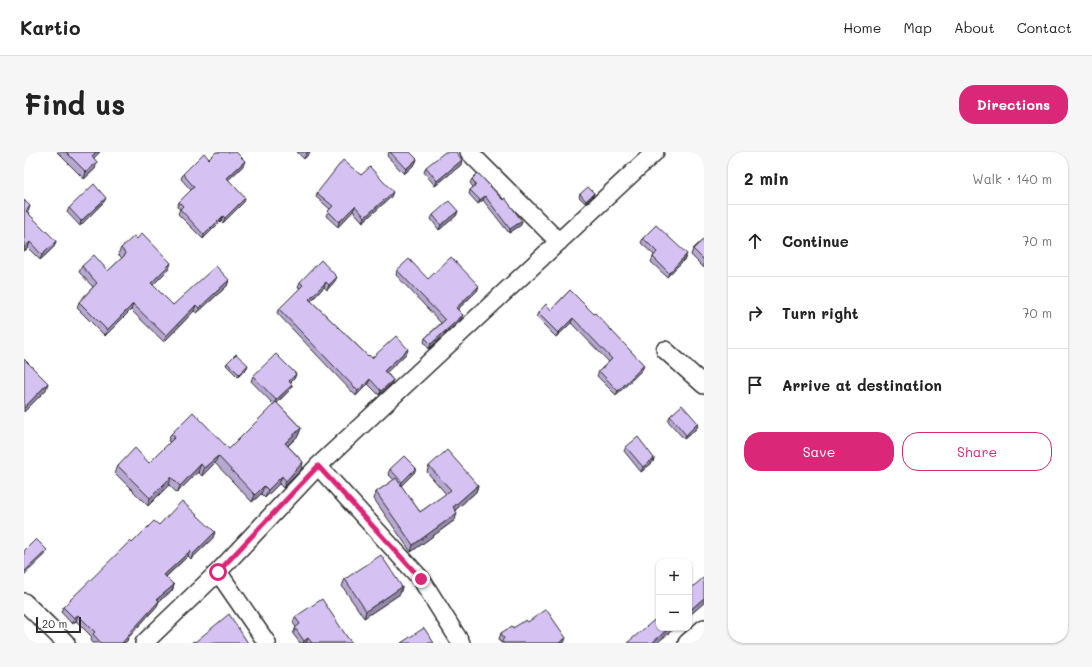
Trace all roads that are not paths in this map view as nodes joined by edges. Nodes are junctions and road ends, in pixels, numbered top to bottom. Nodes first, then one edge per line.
1 (469, 152) edge
2 (655, 152) edge
3 (559, 242) junction
4 (665, 350) dead end
5 (704, 385) edge
6 (318, 466) junction
7 (218, 572) junction
8 (24, 602) edge
9 (704, 628) edge
10 (66, 643) edge
11 (144, 643) edge
12 (267, 643) edge
13 (462, 643) edge
14 (687, 643) edge

1 - 3 street
2 - 3 street
3 - 6 street
4 - 5 street
6 - 7 street
6 - 13 street
7 - 11 street
7 - 12 street
8 - 10 street
9 - 14 street

